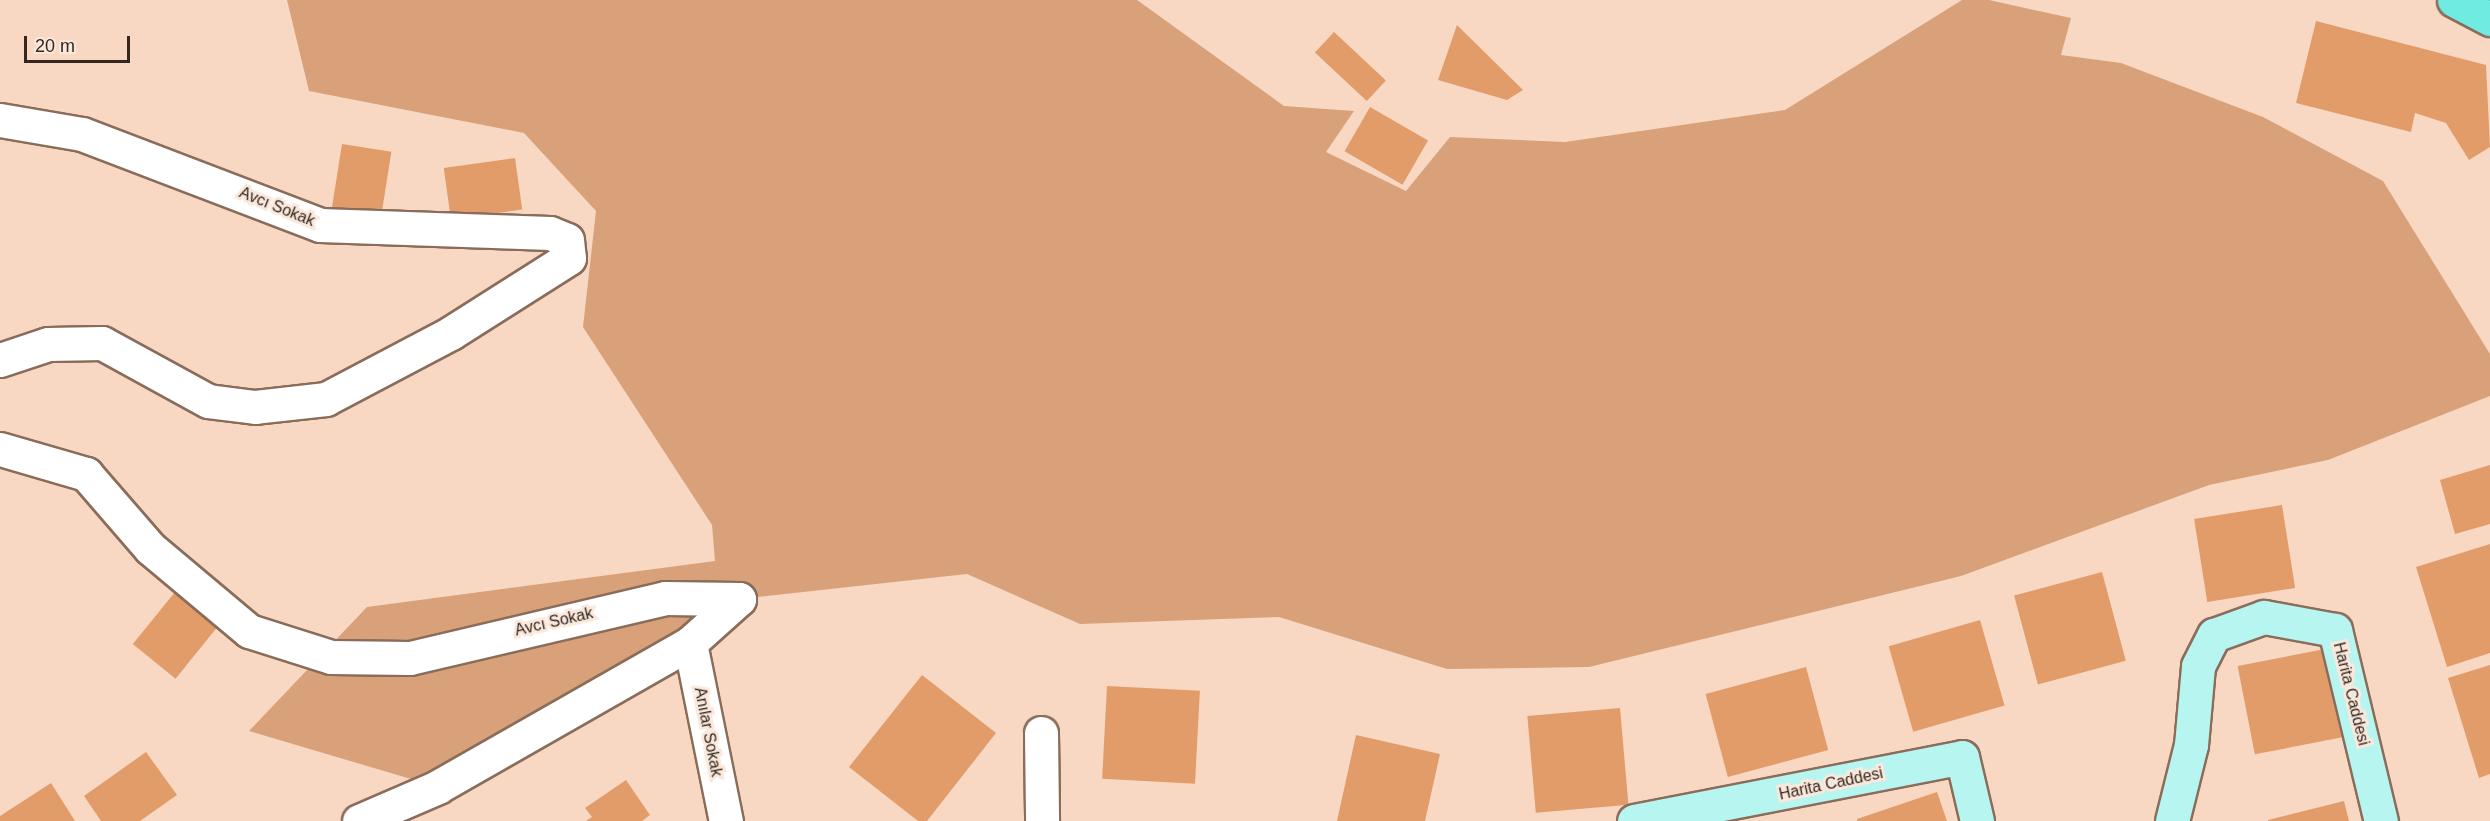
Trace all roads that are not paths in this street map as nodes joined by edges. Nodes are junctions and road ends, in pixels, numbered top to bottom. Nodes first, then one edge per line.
1 (2454, 0) edge
2 (2490, 19) edge
3 (0, 120) edge
4 (0, 360) edge
5 (0, 449) edge
6 (690, 642) junction
7 (1041, 733) dead end
8 (359, 821) edge
9 (726, 821) edge
10 (1042, 821) edge
11 (1634, 821) edge
12 (1977, 821) edge
13 (2172, 821) edge
14 (2381, 821) edge

1 - 2 main road
3 - 4 street, Avcı Sokak
5 - 6 street, Avcı Sokak
6 - 8 street, Avcı Sokak
6 - 9 street, Anılar Sokak
7 - 10 street
11 - 12 street, Harita Caddesi
13 - 14 street, Harita Caddesi

